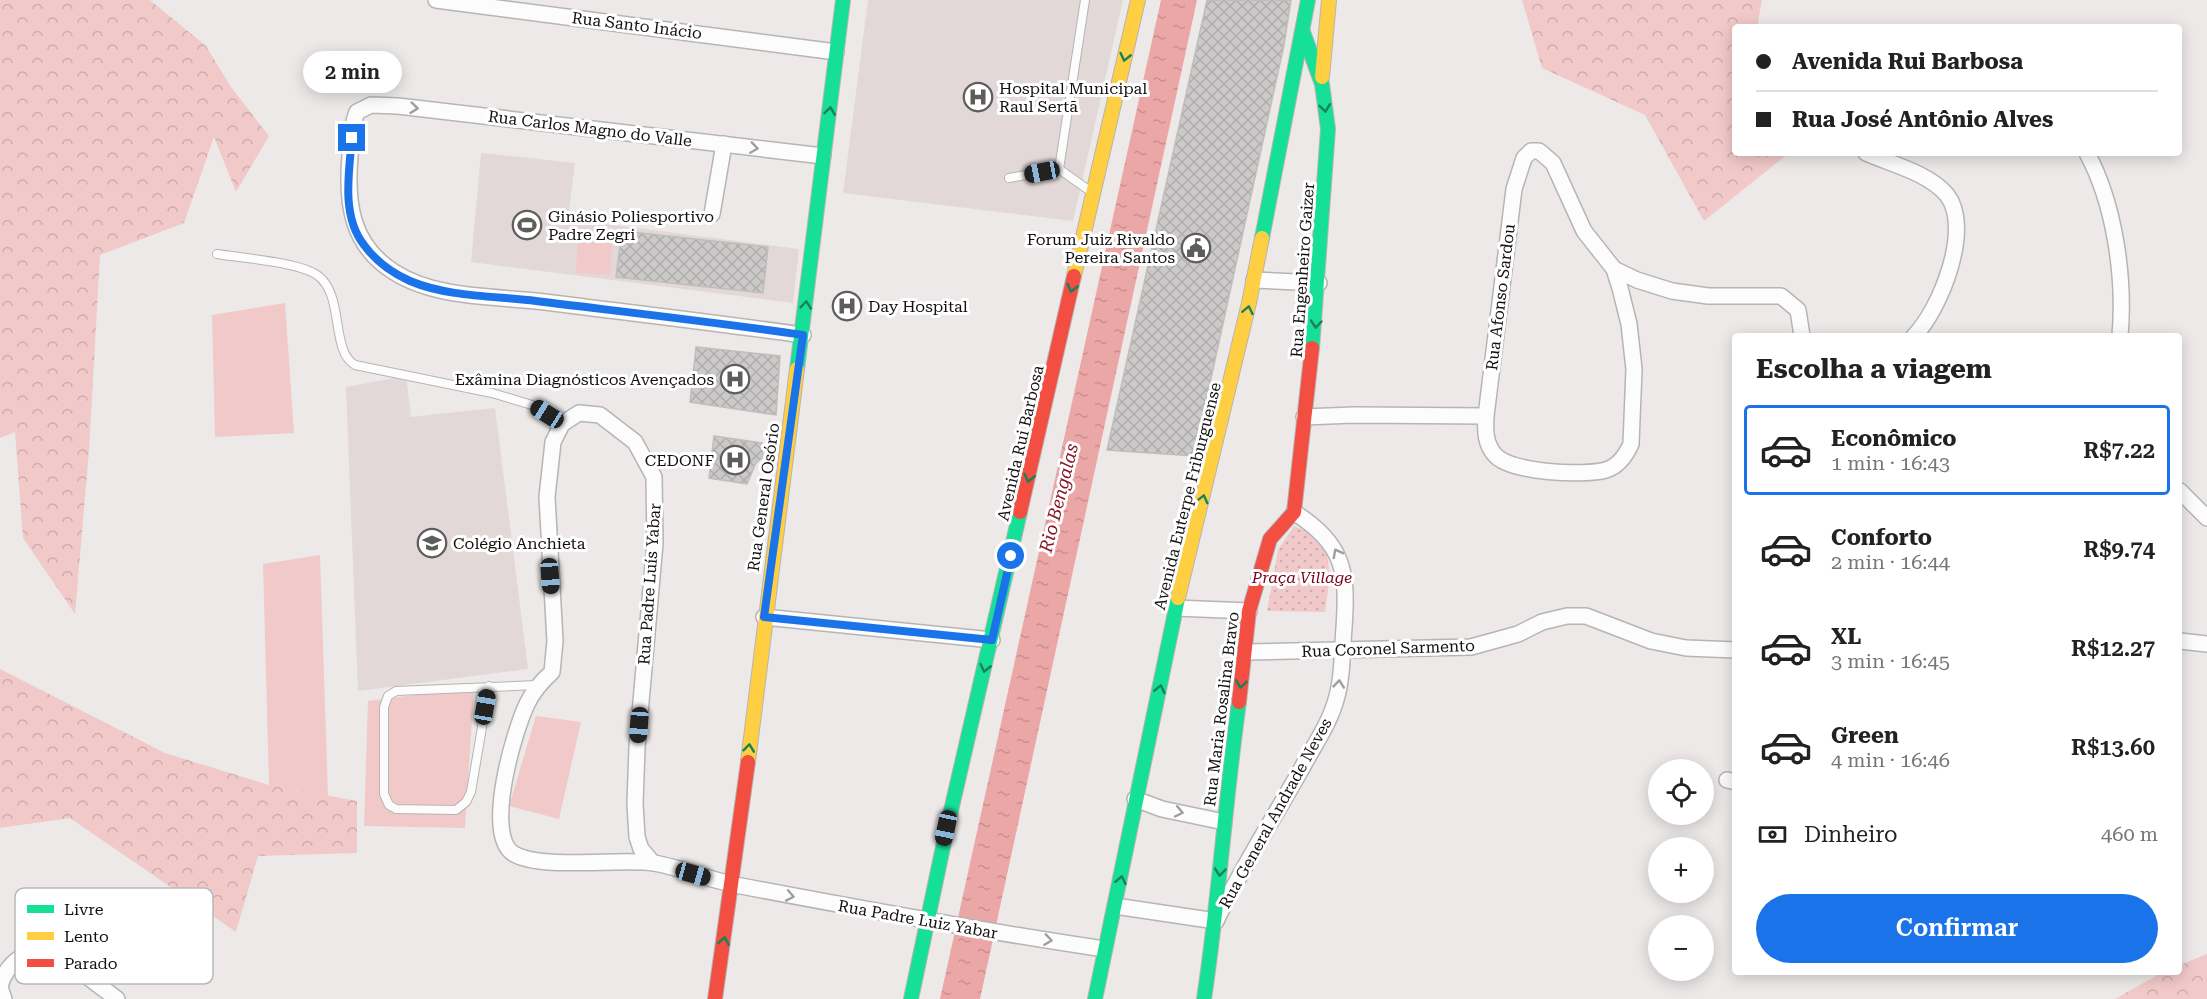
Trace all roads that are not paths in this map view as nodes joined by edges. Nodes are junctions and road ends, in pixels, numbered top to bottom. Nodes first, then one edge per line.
1 (436, 0) edge
2 (843, 0) edge
3 (1085, 0) edge
4 (1138, 0) edge
5 (1308, 0) edge
6 (1329, 0) edge
7 (1303, 32) junction
8 (836, 52) junction
9 (1322, 84) junction
10 (724, 144) junction
11 (824, 156) junction
12 (1873, 156) edge
13 (2088, 156) edge
14 (1059, 169) junction
15 (1009, 178) dead end
16 (1094, 194) junction
17 (712, 214) dead end
18 (217, 254) dead end
19 (1614, 269) junction
20 (1254, 280) junction
21 (1319, 283) junction
22 (1802, 333) edge
23 (1916, 333) edge
24 (2120, 333) edge
25 (803, 335) junction
26 (1486, 416) junction
27 (1304, 417) junction
28 (562, 423) junction
29 (2182, 493) edge
30 (1293, 512) junction
31 (2207, 518) edge
32 (1176, 608) junction
33 (1249, 611) junction
34 (764, 617) junction
35 (992, 640) junction
36 (2182, 641) edge
37 (2207, 644) edge
38 (1732, 650) edge
39 (1246, 652) junction
40 (1342, 652) junction
41 (537, 685) junction
42 (489, 686) junction
43 (1135, 799) junction
44 (1224, 822) junction
45 (653, 863) junction
46 (733, 885) junction
47 (1115, 906) junction
48 (1216, 921) junction
49 (927, 922) junction
50 (1104, 949) junction
51 (15, 964) edge
52 (94, 984) edge
53 (4, 999) edge
54 (117, 999) edge
55 (715, 999) edge
56 (911, 999) edge
57 (1095, 999) edge
58 (1204, 999) edge

1 - 8 street, Rua Santo Inácio
2 - 8 main road, Rua General Osório
3 - 14 lane
4 -> 16 main road, Avenida Rui Barbosa
5 - 7 main road, Avenida Euterpe Friburguense
6 - 9 main road
7 - 9 main road, Rua Engenheiro Gaizer
7 - 20 main road, Avenida Euterpe Friburguense
11 -> 8 main road, Rua General Osório
9 -> 21 main road, Rua Engenheiro Gaizer
10 -> 11 street, Rua Carlos Magno do Valle
10 - 17 street
25 -> 10 street, Rua Carlos Magno do Valle
25 -> 11 main road, Rua General Osório
12 - 23 street
13 - 24 street
14 - 15 lane
14 - 16 lane
16 -> 35 main road, Avenida Rui Barbosa
18 - 28 lane
19 - 22 street
19 - 26 street
19 - 26 street, Rua Afonso Sardou
20 - 21 street
32 -> 20 main road, Avenida Euterpe Friburguense
21 -> 27 main road, Rua Engenheiro Gaizer
25 - 34 main road, Rua General Osório
26 - 27 street
27 - 30 main road, Rua Engenheiro Gaizer
28 - 41 street
28 - 45 street, Rua Padre Luís Yabar
29 - 31 street
30 - 33 main road, Rua Maria Rosalina Bravo
40 -> 30 street, Rua General Andrade Neves
32 - 33 street
43 -> 32 main road, Avenida Euterpe Friburguense
33 - 39 main road, Rua Maria Rosalina Bravo
34 - 35 street
46 -> 34 main road, Rua General Osório
35 -> 49 main road, Avenida Rui Barbosa
36 - 37 street
38 - 40 street, Rua Coronel Sarmento
39 - 40 street, Rua Coronel Sarmento
39 -> 44 main road, Rua Maria Rosalina Bravo
48 -> 40 street, Rua General Andrade Neves
41 - 42 lane
41 - 45 street
42 - 42 lane
43 -> 44 street
47 -> 43 main road, Avenida Euterpe Friburguense
44 -> 48 main road, Rua Maria Rosalina Bravo
45 - 46 street
46 -> 49 street, Rua Padre Luiz Yabar
55 -> 46 main road, Rua General Osório
47 - 48 street
47 - 50 main road, Avenida Euterpe Friburguense
48 - 58 main road, Rua Maria Rosalina Bravo
49 -> 50 street, Rua Padre Luiz Yabar
49 - 56 main road, Avenida Rui Barbosa
50 - 57 main road, Avenida Euterpe Friburguense
51 - 53 street
52 - 54 street

